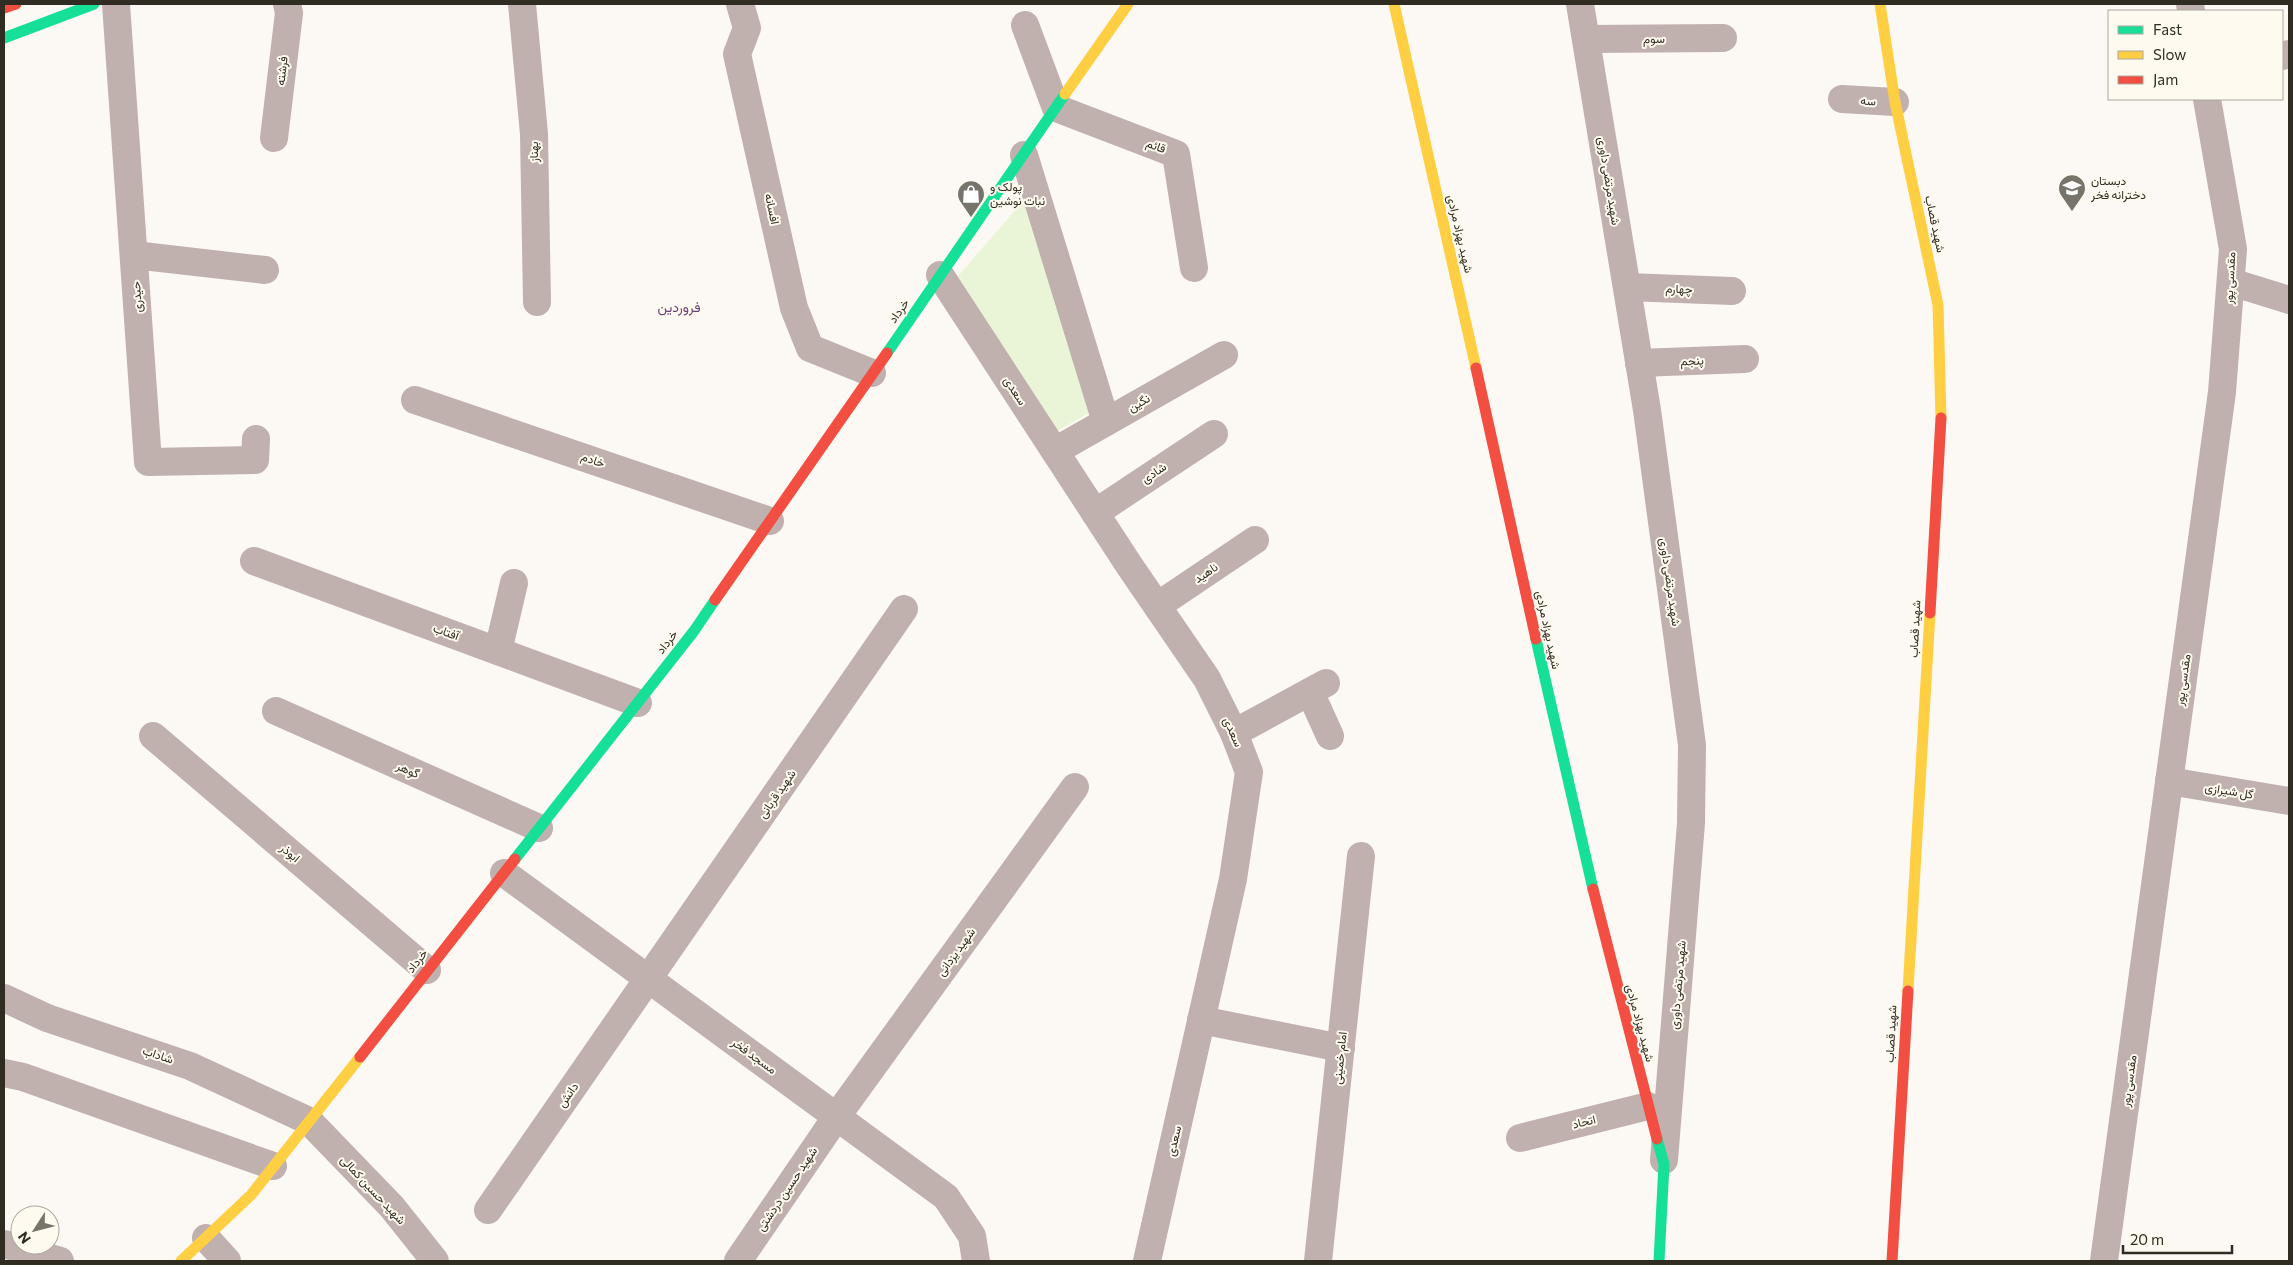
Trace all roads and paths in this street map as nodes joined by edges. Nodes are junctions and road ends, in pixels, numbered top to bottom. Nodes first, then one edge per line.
1 (16, 4) edge
2 (94, 4) edge
3 (116, 4) edge
4 (287, 4) edge
5 (522, 4) edge
6 (740, 4) edge
7 (1128, 4) edge
8 (1394, 4) edge
9 (1580, 4) edge
10 (1880, 4) edge
11 (4, 8) edge
12 (1025, 26) dead end
13 (4, 38) edge
14 (1723, 38) dead end
15 (1586, 39) junction
16 (1842, 99) dead end
17 (2207, 100) edge
18 (1895, 102) junction
19 (1056, 108) junction
20 (274, 138) dead end
21 (1024, 156) junction
22 (134, 255) junction
23 (1194, 268) dead end
24 (264, 270) dead end
25 (940, 275) junction
26 (2230, 282) junction
27 (1627, 287) junction
28 (1732, 291) dead end
29 (2289, 300) edge
30 (537, 302) dead end
31 (1224, 355) dead end
32 (1746, 359) dead end
33 (1639, 363) junction
34 (872, 373) junction
35 (415, 400) dead end
36 (1106, 422) junction
37 (1214, 434) dead end
38 (256, 439) dead end
39 (1055, 451) junction
40 (1095, 513) junction
41 (770, 521) junction
42 (1255, 540) dead end
43 (254, 561) dead end
44 (514, 583) dead end
45 (1157, 606) junction
46 (904, 609) dead end
47 (498, 651) junction
48 (638, 703) junction
49 (276, 711) dead end
50 (1234, 733) junction
51 (153, 736) dead end
52 (1330, 736) dead end
53 (2169, 781) junction
54 (1075, 787) dead end
55 (2289, 801) edge
56 (539, 828) junction
57 (1361, 856) dead end
58 (504, 873) junction
59 (427, 970) junction
60 (649, 979) junction
61 (4, 998) edge
62 (1202, 1020) junction
63 (1341, 1048) junction
64 (4, 1073) edge
65 (1648, 1106) junction
66 (837, 1116) junction
67 (309, 1121) junction
68 (1520, 1138) dead end
69 (1664, 1164) junction
70 (273, 1166) junction
71 (488, 1210) dead end
72 (206, 1238) junction
73 (4, 1244) edge
74 (60, 1261) edge
75 (181, 1261) edge
76 (227, 1261) edge
77 (435, 1261) edge
78 (738, 1261) edge
79 (976, 1261) edge
80 (1148, 1261) edge
81 (1318, 1261) edge
82 (1659, 1261) edge
83 (1892, 1261) edge
84 (2104, 1261) edge

1 - 11 street
2 - 13 street
3 - 22 street, حیدری
4 - 20 street, فرشته
5 - 30 street, بهناز
6 - 34 street, افسانه
7 - 19 street, خرداد
8 - 65 street, شهید بهزاد مرادی
9 - 15 street, شهید مرتضی داوری
10 - 18 street, شهید قصاب
12 - 19 street
14 - 15 street, سوم
15 - 27 street, شهید مرتضی داوری
16 - 18 street, سه
17 - 26 street, مقدسی پور
18 - 83 street, شهید قصاب
19 - 21 street, خرداد
19 - 23 street, قائم
21 - 25 street, خرداد
21 - 36 street
22 - 24 street
22 - 38 street, حیدری
25 - 34 street, خرداد
25 - 39 street, سعدی
26 - 29 street
26 - 53 street, مقدسی پور
27 - 28 street, چهارم
27 - 33 street, شهید مرتضی داوری
31 - 36 street, نگین
32 - 33 street, پنجم
33 - 69 street, شهید مرتضی داوری
34 - 41 street, خرداد
35 - 41 street, خادم
36 - 39 street, نگین
37 - 40 street, شادی
39 - 40 street, سعدی
40 - 45 street, سعدی
41 - 48 street, خرداد
42 - 45 street, ناهید
43 - 47 street, آفتاب
44 - 47 street
45 - 50 street, سعدی
46 - 60 street, شهید قربانی
47 - 48 street, آفتاب
48 - 56 street, خرداد
49 - 56 street, گوهر
50 - 52 street
50 - 62 street, سعدی
51 - 59 street, ابوذر
53 - 55 street, گل شیرازی
53 - 84 street, مقدسی پور
54 - 66 street, شهید یزدانی
56 - 58 street, خرداد
57 - 63 street, امام خمینی
58 - 59 street, خرداد
58 - 60 street, مسجد فخر
59 - 67 street, خرداد
60 - 66 street, مسجد فخر
60 - 71 street, دانش
61 - 67 street, شاداب
62 - 63 street
62 - 80 street, سعدی
63 - 81 street, امام خمینی
64 - 70 street
65 - 68 street, اتحاد
65 - 69 street, شهید بهزاد مرادی
66 - 78 street, شهید حسین دردشتی
66 - 79 street, مسجد فخر
67 - 70 street, خرداد
67 - 77 street, شهید حسین کمالی
69 - 82 street, شهید بهزاد مرادی
70 - 72 street, خرداد
72 - 75 street, خرداد
72 - 76 street
73 - 74 street

